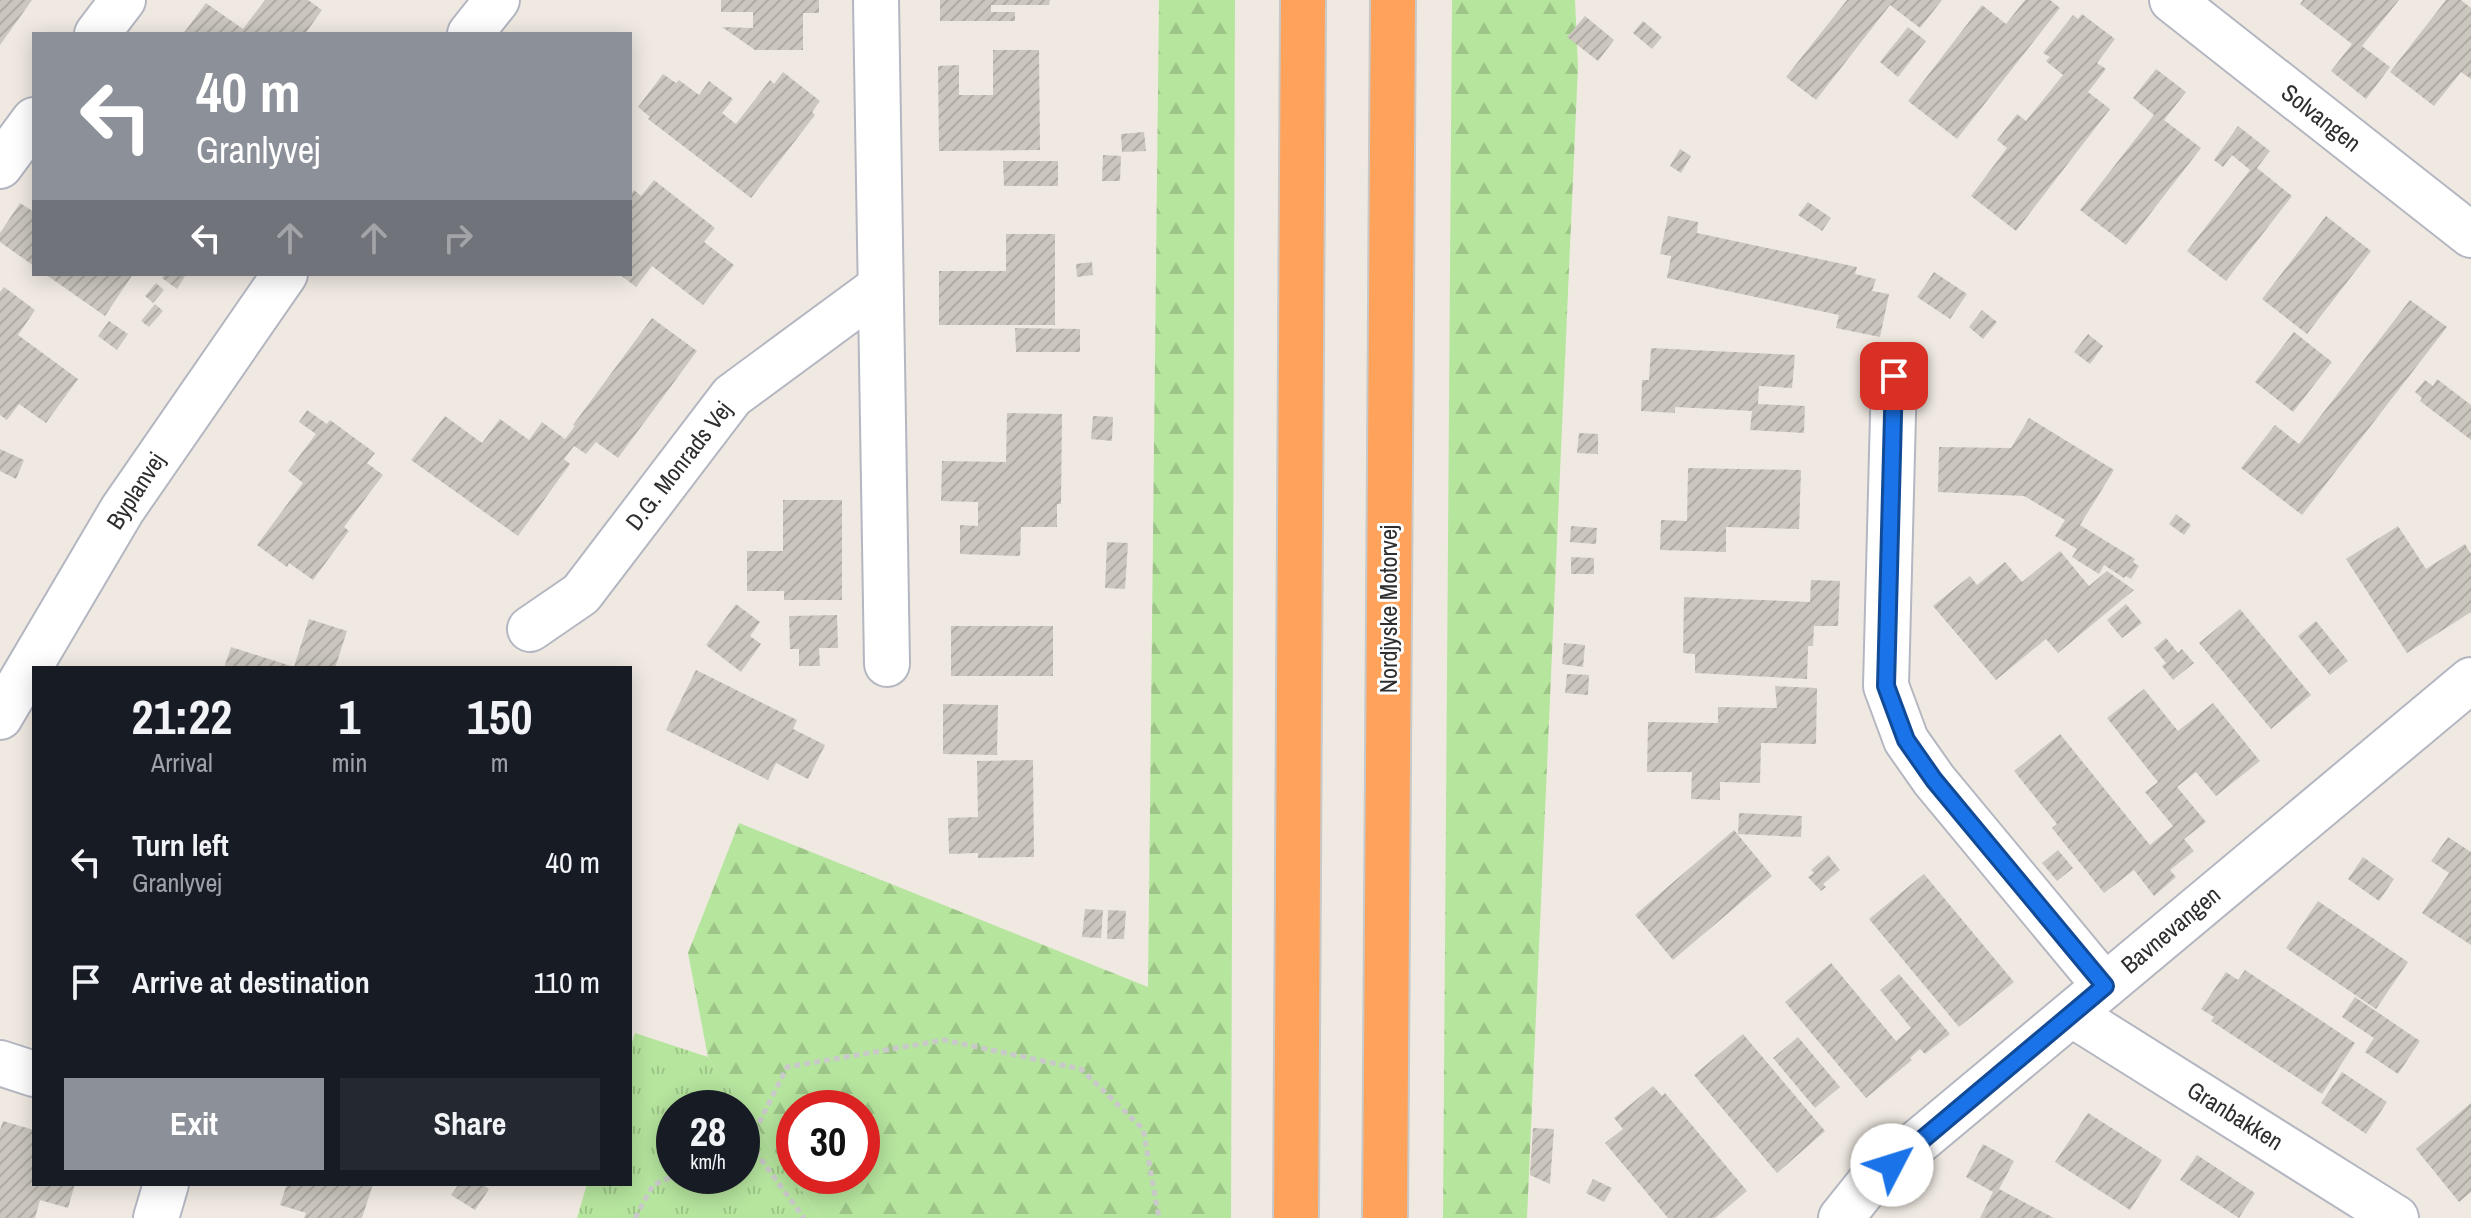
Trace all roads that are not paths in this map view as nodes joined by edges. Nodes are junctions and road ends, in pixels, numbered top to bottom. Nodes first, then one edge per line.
1 (123, 0) edge
2 (497, 0) edge
3 (876, 0) edge
4 (1303, 0) edge
5 (1393, 0) edge
6 (2172, 0) edge
7 (99, 32) edge
8 (472, 32) edge
9 (32, 123) edge
10 (0, 166) edge
11 (2471, 235) edge
12 (284, 276) edge
13 (880, 287) junction
14 (1894, 376) dead end
15 (530, 629) dead end
16 (887, 664) dead end
17 (2471, 680) edge
18 (0, 717) edge
19 (2105, 986) junction
20 (2073, 1015) junction
21 (0, 1063) edge
22 (32, 1073) edge
23 (165, 1186) edge
24 (156, 1218) edge
25 (1296, 1218) edge
26 (1385, 1218) edge
27 (1841, 1218) edge
28 (2396, 1218) edge

1 - 7 street
2 - 8 street
3 - 13 street
4 - 25 highway
5 - 26 highway, Nordjyske Motorvej
6 - 11 street, Solvangen
9 - 10 street
12 - 18 street, Byplanvej
13 - 15 street, D.G. Monrads Vej
13 - 16 street
14 - 19 street
17 - 19 street, Bavnevangen
19 - 20 street, Bavnevangen
20 - 27 street, Bavnevangen
20 - 28 street, Granbakken
21 - 22 street
23 - 24 street

